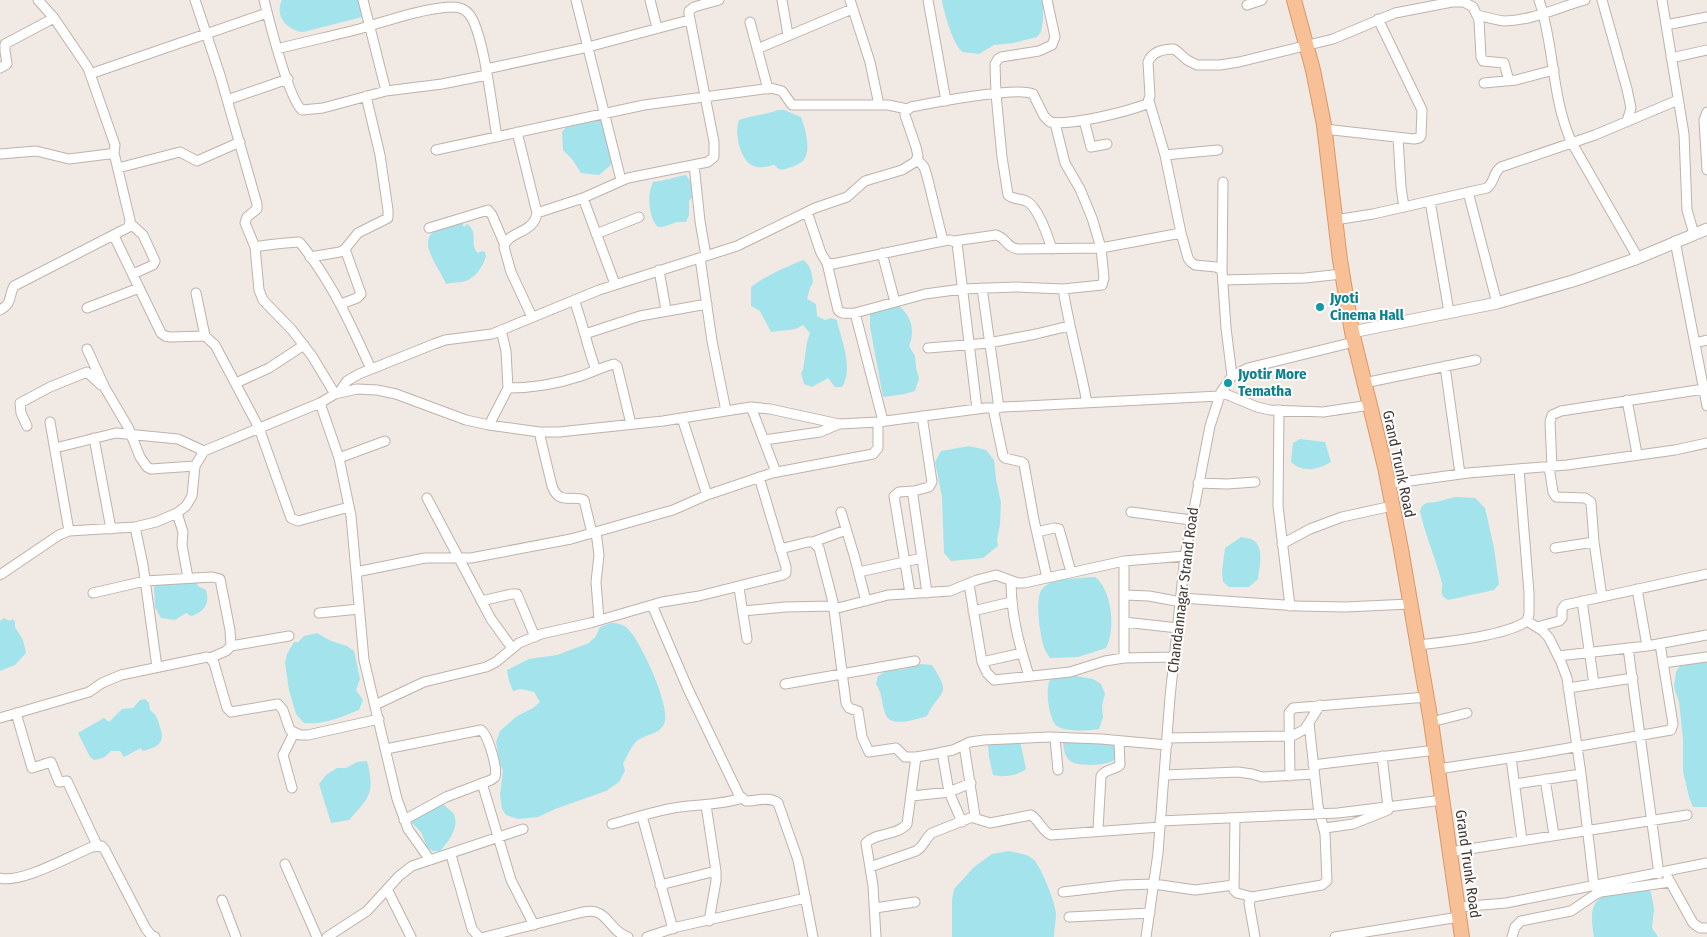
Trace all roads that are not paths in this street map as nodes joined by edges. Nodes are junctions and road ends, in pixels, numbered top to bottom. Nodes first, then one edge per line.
1 (38, 0) edge
2 (195, 0) edge
3 (264, 0) edge
4 (363, 0) edge
5 (576, 0) edge
6 (650, 0) edge
7 (719, 0) edge
8 (782, 0) edge
9 (928, 0) edge
10 (1047, 0) edge
11 (1262, 0) edge
12 (1294, 0) edge
13 (1539, 0) edge
14 (1585, 0) edge
15 (1602, 0) edge
16 (1662, 0) edge
17 (462, 4) edge
18 (851, 4) edge
19 (1247, 5) dead end
20 (1474, 7) edge
21 (267, 13) junction
22 (1544, 14) junction
23 (1707, 17) edge
24 (54, 18) junction
25 (689, 20) junction
26 (1378, 20) junction
27 (750, 22) dead end
28 (370, 25) junction
29 (1666, 25) junction
30 (657, 28) junction
31 (206, 34) junction
32 (788, 35) junction
33 (1307, 46) junction
34 (588, 47) junction
35 (277, 49) junction
36 (757, 49) junction
37 (1707, 50) edge
38 (1671, 58) junction
39 (0, 68) edge
40 (1554, 70) junction
41 (486, 72) junction
42 (90, 74) junction
43 (288, 79) junction
44 (1509, 81) junction
45 (1484, 84) dead end
46 (768, 89) junction
47 (386, 91) junction
48 (996, 94) junction
49 (366, 96) junction
50 (705, 97) junction
51 (228, 100) junction
52 (1678, 100) junction
53 (946, 101) junction
54 (1149, 101) junction
55 (879, 105) junction
56 (907, 109) junction
57 (1707, 112) edge
58 (605, 113) junction
59 (1084, 120) junction
60 (1627, 121) junction
61 (1055, 123) junction
62 (1324, 130) junction
63 (517, 132) junction
64 (497, 137) junction
65 (1398, 138) junction
66 (240, 142) junction
67 (1572, 142) junction
68 (1107, 144) dead end
69 (436, 150) dead end
70 (1218, 150) dead end
71 (114, 153) junction
72 (0, 154) edge
73 (1165, 155) junction
74 (917, 159) junction
75 (694, 164) junction
76 (118, 168) junction
77 (1707, 170) edge
78 (621, 180) junction
79 (1222, 182) dead end
80 (1468, 192) junction
81 (582, 198) junction
82 (1430, 201) junction
83 (1404, 207) junction
84 (807, 212) junction
85 (537, 213) junction
86 (639, 217) dead end
87 (1335, 220) junction
88 (131, 224) junction
89 (429, 228) dead end
90 (1707, 229) edge
91 (1181, 233) junction
92 (596, 234) junction
93 (1694, 234) junction
94 (114, 236) junction
95 (943, 241) junction
96 (954, 241) junction
97 (1676, 241) junction
98 (504, 243) junction
99 (255, 247) junction
100 (1101, 248) junction
101 (345, 249) junction
102 (1052, 249) junction
103 (882, 253) junction
104 (310, 256) junction
105 (703, 257) junction
106 (1638, 258) junction
107 (827, 263) junction
108 (659, 270) junction
109 (1222, 270) junction
110 (133, 274) junction
111 (1342, 274) junction
112 (1223, 280) junction
113 (615, 284) junction
114 (139, 288) junction
115 (982, 288) junction
116 (962, 289) junction
117 (1062, 289) junction
118 (196, 293) dead end
119 (574, 300) junction
120 (896, 302) junction
121 (341, 304) junction
122 (707, 304) junction
123 (1498, 304) junction
124 (87, 308) dead end
125 (0, 310) edge
126 (666, 310) junction
127 (1448, 312) junction
128 (855, 313) junction
129 (532, 317) junction
130 (1069, 326) junction
131 (501, 330) junction
132 (585, 334) junction
133 (205, 336) junction
134 (1353, 337) junction
135 (1707, 340) edge
136 (989, 342) junction
137 (1695, 343) junction
138 (969, 344) junction
139 (304, 345) junction
140 (928, 348) dead end
141 (87, 349) dead end
142 (1476, 360) dead end
143 (1445, 366) junction
144 (371, 369) junction
145 (596, 370) junction
146 (1232, 376) junction
147 (236, 383) junction
148 (1364, 383) junction
149 (105, 388) junction
150 (508, 388) junction
151 (1704, 389) junction
152 (337, 392) junction
153 (1220, 394) junction
154 (1627, 400) junction
155 (320, 403) junction
156 (1087, 403) junction
157 (1370, 405) junction
158 (1707, 406) edge
159 (751, 407) junction
160 (996, 408) junction
161 (977, 409) junction
162 (1279, 410) junction
163 (726, 411) junction
164 (922, 416) junction
165 (682, 418) junction
166 (50, 422) dead end
167 (881, 422) junction
168 (631, 424) junction
169 (839, 424) junction
170 (489, 425) junction
171 (27, 426) dead end
172 (259, 428) junction
173 (539, 432) junction
174 (132, 434) junction
175 (94, 438) junction
176 (764, 440) junction
177 (384, 441) dead end
178 (1707, 443) edge
179 (55, 448) junction
180 (204, 451) junction
181 (1637, 454) junction
182 (339, 458) junction
183 (196, 466) junction
184 (1551, 467) junction
185 (1519, 470) junction
186 (776, 472) junction
187 (1460, 474) junction
188 (759, 477) junction
189 (1255, 482) dead end
190 (1198, 483) junction
191 (1388, 484) junction
192 (914, 491) junction
193 (706, 495) junction
194 (427, 498) dead end
195 (1392, 506) junction
196 (349, 507) junction
197 (841, 512) dead end
198 (1131, 512) dead end
199 (177, 513) junction
200 (1191, 520) junction
201 (135, 527) junction
202 (111, 529) junction
203 (846, 530) junction
204 (69, 531) junction
205 (594, 532) junction
206 (1037, 532) junction
207 (813, 542) junction
208 (1594, 542) junction
209 (1282, 544) junction
210 (1555, 548) dead end
211 (780, 549) junction
212 (1185, 556) junction
213 (458, 558) junction
214 (922, 558) junction
215 (1124, 561) junction
216 (905, 562) junction
217 (356, 572) junction
218 (859, 572) junction
219 (1071, 572) junction
220 (1707, 574) edge
221 (0, 575) edge
222 (188, 578) junction
223 (1047, 578) junction
224 (145, 581) junction
225 (1011, 581) junction
226 (969, 584) junction
227 (739, 588) junction
228 (1638, 589) junction
229 (93, 592) dead end
230 (910, 593) junction
231 (927, 593) junction
232 (1124, 595) junction
233 (1602, 597) junction
234 (1181, 600) junction
235 (481, 601) junction
236 (866, 601) junction
237 (1582, 601) junction
238 (1012, 602) junction
239 (1410, 604) junction
240 (652, 605) junction
241 (1290, 606) junction
242 (834, 607) junction
243 (359, 609) junction
244 (973, 610) junction
245 (743, 612) junction
246 (319, 613) dead end
247 (600, 620) junction
248 (1527, 621) junction
249 (1124, 622) junction
250 (1537, 627) junction
251 (1178, 628) junction
252 (1707, 635) edge
253 (289, 636) dead end
254 (535, 637) junction
255 (747, 639) dead end
256 (1660, 644) junction
257 (1418, 645) junction
258 (230, 646) junction
259 (1647, 646) junction
260 (512, 648) junction
261 (1628, 648) junction
262 (1590, 652) junction
263 (1022, 653) junction
264 (1558, 656) junction
265 (1175, 657) junction
266 (1707, 657) edge
267 (210, 658) junction
268 (1124, 658) junction
269 (916, 662) dead end
270 (982, 662) junction
271 (1663, 663) junction
272 (157, 667) junction
273 (842, 675) junction
274 (1029, 676) junction
275 (1632, 678) junction
276 (785, 684) dead end
277 (1594, 684) junction
278 (1568, 688) junction
279 (1427, 697) junction
280 (376, 705) junction
281 (1320, 705) junction
282 (1467, 712) dead end
283 (16, 713) junction
284 (0, 718) edge
285 (379, 719) junction
286 (1431, 722) junction
287 (1309, 723) junction
288 (294, 733) junction
289 (1289, 736) junction
290 (1641, 736) junction
291 (1055, 738) junction
292 (1119, 741) junction
293 (1167, 741) junction
294 (964, 745) junction
295 (1576, 747) junction
296 (386, 749) junction
297 (1436, 750) junction
298 (942, 752) junction
299 (1382, 756) junction
300 (916, 757) junction
301 (1511, 758) junction
302 (1438, 769) junction
303 (1058, 770) dead end
304 (1314, 770) junction
305 (1581, 774) junction
306 (1164, 775) junction
307 (1290, 776) junction
308 (1545, 780) junction
309 (482, 783) junction
310 (971, 783) junction
311 (1515, 784) junction
312 (292, 788) dead end
313 (949, 792) junction
314 (912, 796) junction
315 (742, 798) junction
316 (1443, 800) junction
317 (706, 805) junction
318 (1400, 806) junction
319 (1388, 807) junction
320 (1319, 814) junction
321 (1687, 815) dead end
322 (642, 816) junction
323 (974, 818) junction
324 (1235, 818) junction
325 (404, 820) junction
326 (1653, 820) junction
327 (962, 822) junction
328 (612, 824) dead end
329 (1160, 824) junction
330 (1325, 828) junction
331 (523, 829) dead end
332 (1098, 830) junction
333 (1588, 830) junction
334 (1554, 835) junction
335 (498, 838) junction
336 (1522, 840) junction
337 (97, 845) junction
338 (1450, 852) junction
339 (451, 854) junction
340 (430, 860) junction
341 (1707, 863) edge
342 (285, 864) dead end
343 (870, 867) junction
344 (716, 871) junction
345 (1666, 877) junction
346 (0, 878) edge
347 (1154, 884) junction
348 (660, 885) junction
349 (1234, 885) junction
350 (1594, 886) junction
351 (387, 890) junction
352 (1063, 892) dead end
353 (1252, 897) junction
354 (806, 898) junction
355 (222, 900) dead end
356 (915, 902) dead end
357 (874, 908) junction
358 (1458, 912) junction
359 (1150, 913) junction
360 (1069, 917) dead end
361 (709, 921) junction
362 (534, 925) junction
363 (1707, 928) edge
364 (673, 929) junction
365 (516, 933) edge
366 (652, 936) edge
367 (155, 937) edge
368 (236, 937) edge
369 (317, 937) edge
370 (327, 937) edge
371 (411, 937) edge
372 (478, 937) edge
373 (485, 937) edge
374 (628, 937) edge
375 (813, 937) edge
376 (876, 937) edge
377 (1146, 937) edge
378 (1255, 937) edge
379 (1339, 937) edge
380 (1462, 937) edge
381 (1512, 937) edge

1 - 24 street
2 - 31 street
3 - 21 street
4 - 28 street
5 - 34 street
6 - 30 street
7 - 25 street
8 - 32 street
9 - 53 street
10 - 48 street
11 - 19 street
12 - 33 main road, Grand Trunk Road
13 - 22 street
14 - 22 street
15 - 60 street
16 - 29 street
17 - 28 street
17 - 41 street
18 - 32 street
18 - 55 street
20 - 22 street
20 - 26 street
20 - 44 street
21 - 31 street
21 - 35 street
22 - 40 street
23 - 29 street
24 - 39 street
24 - 42 street
25 - 30 street
25 - 50 street
26 - 33 street
26 - 65 street
27 - 36 street
28 - 35 street
28 - 47 street
29 - 38 street
30 - 34 street
31 - 42 street
31 - 51 street
32 - 36 street
33 - 54 street
33 - 62 main road, Grand Trunk Road
34 - 41 street
34 - 58 street
35 - 43 street
36 - 46 street
37 - 38 street
38 - 52 street
40 - 44 street
40 - 67 street
41 - 47 street
41 - 64 street
42 - 71 street
43 - 49 street
43 - 51 street
44 - 45 street
46 - 50 street
46 - 55 street
47 - 49 street
48 - 53 street
48 - 61 street
48 - 102 street
49 - 101 street
50 - 58 street
50 - 75 street
51 - 66 street
52 - 60 street
52 - 93 street
53 - 56 street
54 - 59 street
54 - 73 street
55 - 56 street
56 - 74 street
57 - 77 street
58 - 63 street
58 - 78 street
59 - 61 street
59 - 68 street
60 - 67 street
61 - 100 street
62 - 65 street
62 - 87 main road, Grand Trunk Road
63 - 64 street
63 - 85 street
64 - 69 street
65 - 83 street
66 - 76 street
66 - 99 street
67 - 80 street
67 - 106 street
70 - 73 street
71 - 72 street
71 - 76 street
73 - 91 street
74 - 84 street
74 - 95 street
75 - 78 street
75 - 105 street
76 - 88 street
78 - 81 street
79 - 109 street
80 - 82 street
80 - 123 street
81 - 85 street
81 - 92 street
82 - 83 street
82 - 127 street
83 - 87 street
84 - 105 street
84 - 107 street
85 - 98 street
86 - 92 street
87 - 111 main road, Grand Trunk Road
88 - 94 street
88 - 110 street
89 - 98 street
90 - 93 street
91 - 100 street
91 - 109 street
92 - 113 street
93 - 97 street
94 - 110 street
94 - 125 street
95 - 96 street
95 - 103 street
96 - 102 street
96 - 116 street
97 - 106 street
97 - 137 street
98 - 129 street
99 - 104 street
99 - 139 street
100 - 102 street
100 - 117 street
101 - 104 street
101 - 121 street
103 - 107 street
103 - 120 street
104 - 121 street
105 - 108 street
105 - 122 street
106 - 123 street
107 - 128 street
108 - 113 street
108 - 126 street
109 - 112 street
110 - 114 street
111 - 112 street
111 - 134 main road, Grand Trunk Road
112 - 146 street
113 - 119 street
114 - 124 street
114 - 133 street
115 - 116 street
115 - 117 street
115 - 136 street
116 - 120 street
116 - 138 street
117 - 130 street
118 - 133 street
119 - 129 street
119 - 132 street
120 - 128 street
121 - 144 street
122 - 126 street
122 - 163 street
123 - 127 street
126 - 132 street
127 - 134 street
128 - 167 street
129 - 131 street
130 - 136 street
130 - 156 street
131 - 144 street
131 - 150 street
132 - 145 street
133 - 147 street
134 - 146 street
134 - 148 main road, Grand Trunk Road
135 - 137 street
136 - 138 street
136 - 160 street
137 - 151 street
138 - 140 street
138 - 161 street
139 - 147 street
139 - 152 street
141 - 149 street
142 - 143 street
143 - 148 street
143 - 187 street
144 - 152 street
145 - 150 street
145 - 168 street
146 - 153 street, Chandannagar Strand Road
147 - 172 street
148 - 157 main road, Grand Trunk Road
149 - 171 street
149 - 174 street
150 - 170 street
151 - 154 street
151 - 158 street
152 - 155 street
152 - 170 street
153 - 156 street
153 - 162 street
153 - 190 street, Chandannagar Strand Road
154 - 181 street
154 - 184 street
155 - 172 street
155 - 182 street
156 - 160 street
157 - 162 street
157 - 191 main road, Grand Trunk Road
159 - 163 street
159 - 169 street
159 - 176 street
160 - 161 street
160 - 206 street
161 - 164 street
162 - 209 street
163 - 165 street
164 - 167 street
164 - 192 street
165 - 168 street
165 - 193 street
166 - 179 street
167 - 169 street
167 - 186 street
168 - 173 street
169 - 176 street
170 - 173 street
172 - 180 street
172 - 196 street
173 - 205 street
174 - 175 street
174 - 180 street
174 - 183 street
175 - 179 street
175 - 202 street
176 - 186 street
177 - 182 street
178 - 181 street
179 - 204 street
180 - 183 street
181 - 184 street
182 - 196 street
183 - 199 street
184 - 185 street
184 - 208 street
185 - 187 street
185 - 248 street
186 - 188 street
187 - 191 street
188 - 193 street
188 - 211 street
189 - 190 street
190 - 200 street, Chandannagar Strand Road
191 - 195 main road, Grand Trunk Road
192 - 214 street
192 - 216 street
193 - 205 street
194 - 213 street
195 - 209 street
195 - 239 main road, Grand Trunk Road
196 - 217 street
197 - 203 street
198 - 200 street
199 - 201 street
199 - 222 street
200 - 212 street, Chandannagar Strand Road
201 - 202 street
201 - 224 street
202 - 204 street
203 - 207 street
203 - 218 street
204 - 221 street
205 - 213 street
205 - 247 street
206 - 219 street
206 - 223 street
207 - 211 street
207 - 242 street
208 - 210 street
208 - 233 street
209 - 241 street
211 - 227 street
212 - 215 street
212 - 234 street, Chandannagar Strand Road
213 - 217 street
213 - 235 street
214 - 216 street
214 - 231 street
215 - 219 street
215 - 232 street
216 - 218 street
216 - 230 street
217 - 243 street
218 - 236 street
219 - 223 street
220 - 228 street
222 - 224 street
222 - 258 street
223 - 225 street
224 - 229 street
224 - 272 street
225 - 226 street
225 - 238 street
226 - 231 street
226 - 244 street
227 - 240 street
227 - 245 street
228 - 233 street
228 - 259 street
230 - 231 street
230 - 236 street
232 - 234 street
232 - 249 street
233 - 237 street
234 - 241 street
234 - 251 street, Chandannagar Strand Road
235 - 254 street
235 - 260 street
236 - 242 street
237 - 250 street
237 - 262 street
238 - 244 street
238 - 263 street
239 - 241 street
239 - 257 main road, Grand Trunk Road
240 - 247 street
240 - 315 street
242 - 245 street
242 - 273 street
243 - 246 street
243 - 280 street
244 - 270 street
245 - 255 street
247 - 254 street
248 - 250 street
248 - 257 street
249 - 251 street
249 - 268 street
250 - 264 street
251 - 265 street, Chandannagar Strand Road
252 - 256 street
253 - 258 street
254 - 260 street
256 - 259 street
256 - 271 street
257 - 279 main road, Grand Trunk Road
258 - 267 street
259 - 261 street
260 - 280 street
261 - 262 street
261 - 275 street
262 - 264 street
262 - 277 street
263 - 270 street
263 - 274 street
264 - 278 street
265 - 268 street
265 - 293 street, Chandannagar Strand Road
266 - 271 street
267 - 272 street
267 - 288 street
268 - 274 street
269 - 273 street
270 - 274 street
271 - 290 street
272 - 283 street
273 - 276 street
273 - 300 street
275 - 277 street
275 - 290 street
277 - 278 street
278 - 295 street
279 - 281 street
279 - 286 main road, Grand Trunk Road
280 - 285 street
281 - 287 street
281 - 289 street
282 - 286 street
283 - 284 street
283 - 337 street
285 - 288 street
285 - 296 street
286 - 297 main road, Grand Trunk Road
287 - 289 street
287 - 304 street
288 - 312 street
289 - 293 street
289 - 307 street
290 - 295 street
290 - 326 street
291 - 292 street
291 - 294 street
291 - 303 street
292 - 293 street
292 - 332 street
293 - 306 street, Chandannagar Strand Road
294 - 298 street
294 - 310 street
295 - 301 street
295 - 305 street
296 - 309 street
296 - 325 street
297 - 299 street
297 - 302 main road, Grand Trunk Road
298 - 300 street
298 - 313 street
299 - 304 street
299 - 319 street
300 - 314 street
301 - 302 street
301 - 311 street
302 - 316 main road, Grand Trunk Road
304 - 307 street
304 - 320 street
305 - 308 street
305 - 333 street
306 - 307 street
306 - 329 street, Chandannagar Strand Road
308 - 311 street
308 - 334 street
309 - 325 street
309 - 335 street
310 - 313 street
310 - 323 street
311 - 336 street
313 - 314 street
313 - 327 street
314 - 343 street
315 - 317 street
315 - 354 street
316 - 318 street
316 - 338 main road, Grand Trunk Road
317 - 322 street
317 - 344 street
318 - 319 street
318 - 330 street
319 - 320 street
320 - 324 street
320 - 330 street
321 - 326 street
322 - 328 street
322 - 348 street
323 - 327 street
323 - 332 street
324 - 329 street
324 - 349 street
325 - 340 street
326 - 333 street
326 - 345 street
327 - 343 street
329 - 332 street
329 - 347 street, Chandannagar Strand Road
330 - 353 street
331 - 335 street
333 - 334 street
333 - 350 street
334 - 336 street
335 - 339 street
335 - 362 street
336 - 338 street
337 - 346 street
337 - 367 street
338 - 358 main road, Grand Trunk Road
339 - 340 street
339 - 372 street
340 - 351 street
341 - 345 street
342 - 369 street
343 - 357 street
344 - 348 street
344 - 361 street
345 - 350 street
345 - 363 street
345 - 381 street
347 - 349 street
347 - 352 street
347 - 359 street, Chandannagar Strand Road
348 - 364 street
349 - 353 street
350 - 358 street
351 - 370 street
351 - 371 street
353 - 378 street
354 - 361 street
354 - 375 street
355 - 368 street
356 - 357 street
357 - 376 street
358 - 379 street
358 - 380 main road, Grand Trunk Road
359 - 360 street
359 - 377 street, Chandannagar Strand Road
361 - 364 street
362 - 365 street
362 - 374 street
364 - 366 street
365 - 373 street

